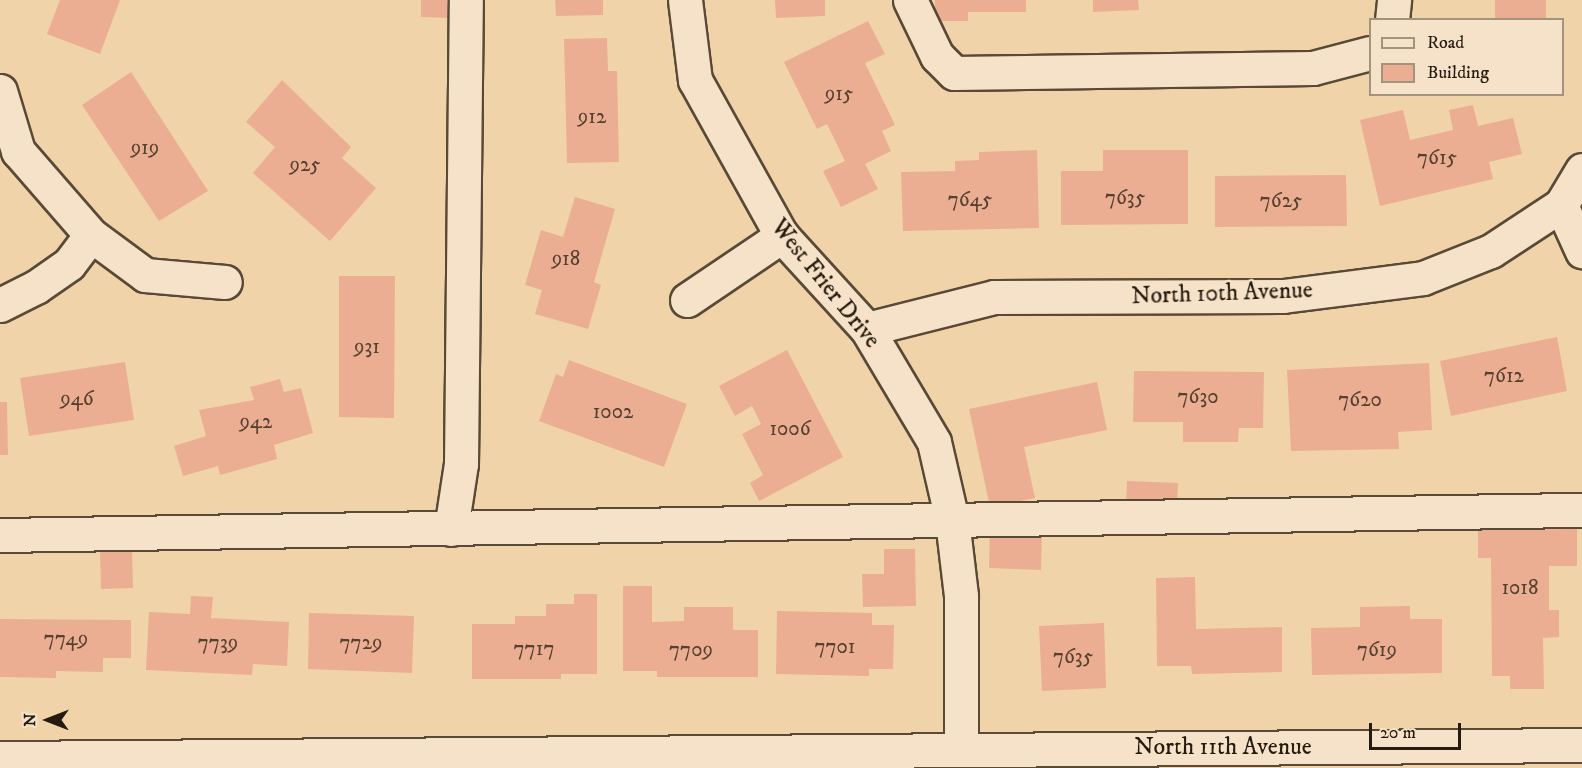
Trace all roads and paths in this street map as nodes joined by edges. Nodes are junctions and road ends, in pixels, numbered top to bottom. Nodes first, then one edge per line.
1 (466, 0) edge
2 (685, 0) edge
3 (910, 0) edge
4 (1394, 0) edge
5 (1392, 18) edge
6 (1369, 54) edge
7 (0, 91) edge
8 (1582, 170) edge
9 (1561, 205) junction
10 (91, 235) junction
11 (782, 236) junction
12 (1582, 251) edge
13 (225, 282) dead end
14 (687, 300) dead end
15 (0, 305) edge
16 (867, 330) junction
17 (1582, 510) edge
18 (952, 520) junction
19 (451, 529) junction
20 (0, 535) edge
21 (1582, 745) edge
22 (961, 750) junction
23 (0, 758) edge
24 (1138, 758) edge
25 (1359, 758) edge
26 (921, 759) edge
27 (686, 761) edge

1 - 19 street
2 - 11 street, West Frier Drive
3 - 6 street
4 - 5 street
7 - 10 street
8 - 9 street
9 - 12 street
9 - 16 street, North 10th Avenue
10 - 13 street
10 - 15 street
11 - 14 street
11 - 16 street, West Frier Drive
16 - 18 street, West Frier Drive
17 - 18 street
18 - 19 street
18 - 22 street, West Frier Drive
19 - 20 street
21 - 25 street, North 11th Avenue
22 - 24 street, North 11th Avenue
22 - 26 street, North 11th Avenue
23 - 27 street, North 11th Avenue
24 - 25 street, North 11th Avenue
26 - 27 street, North 11th Avenue

